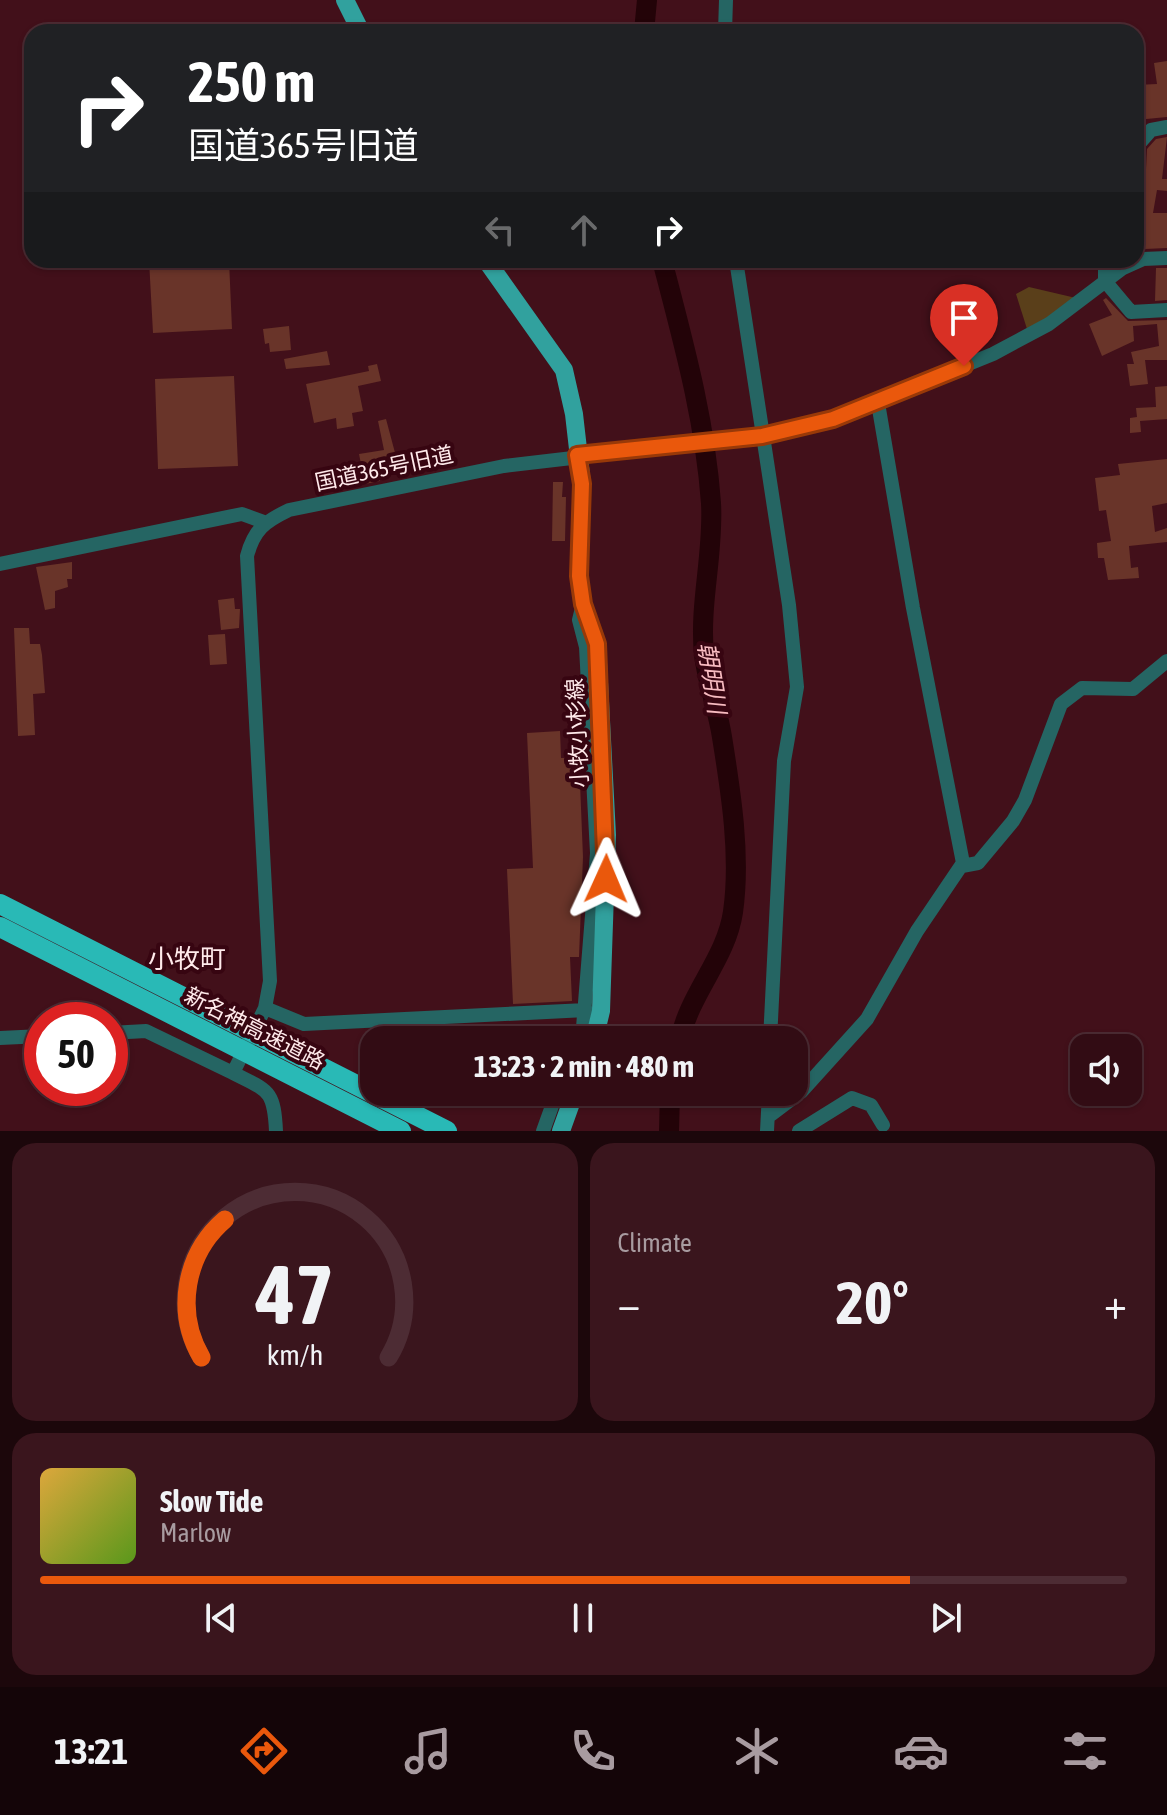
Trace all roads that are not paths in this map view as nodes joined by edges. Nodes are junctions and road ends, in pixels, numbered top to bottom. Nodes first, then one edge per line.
1 (345, 0) edge
2 (726, 0) edge
3 (357, 24) edge
4 (725, 24) edge
5 (1167, 127) edge
6 (1144, 138) edge
7 (1167, 258) edge
8 (1144, 261) edge
9 (492, 268) edge
10 (737, 268) edge
11 (1105, 268) edge
12 (1124, 268) edge
13 (1105, 281) junction
14 (1167, 310) edge
15 (878, 403) junction
16 (757, 436) junction
17 (582, 454) junction
18 (264, 522) junction
19 (0, 564) edge
20 (583, 604) junction
21 (1167, 661) edge
22 (962, 866) junction
23 (0, 904) edge
24 (0, 927) edge
25 (265, 1008) junction
26 (586, 1010) junction
27 (584, 1026) edge
28 (597, 1026) edge
29 (771, 1026) edge
30 (128, 1032) edge
31 (24, 1037) edge
32 (0, 1038) edge
33 (233, 1073) junction
34 (552, 1106) edge
35 (570, 1106) edge
36 (768, 1124) edge
37 (883, 1125) dead end
38 (276, 1131) edge
39 (401, 1131) edge
40 (447, 1131) edge
41 (543, 1131) edge
42 (561, 1131) edge
43 (799, 1131) edge

1 - 3 main road
2 - 4 street
5 - 6 street
7 - 8 street, 国道365号旧道
9 - 17 main road, 小牧小杉線
10 - 16 street
11 - 13 street
12 - 13 street, 国道365号旧道
13 - 14 street
13 - 15 street, 国道365号旧道
15 - 16 street, 国道365号旧道
15 - 22 street
16 - 17 street, 国道365号旧道
16 - 29 street
17 - 18 street, 国道365号旧道
17 - 20 main road, 小牧小杉線
18 - 19 street
18 - 25 street
20 - 26 street
20 - 28 main road, 小牧小杉線
21 - 22 street
22 - 36 street
23 - 40 highway, 新名神高速道路, bridge
24 - 39 highway, 新名神高速道路, bridge
25 - 26 street
25 - 33 street
26 - 27 street
30 - 33 street
31 - 32 street
33 - 38 street
34 - 41 street
35 - 42 main road
37 - 43 street

